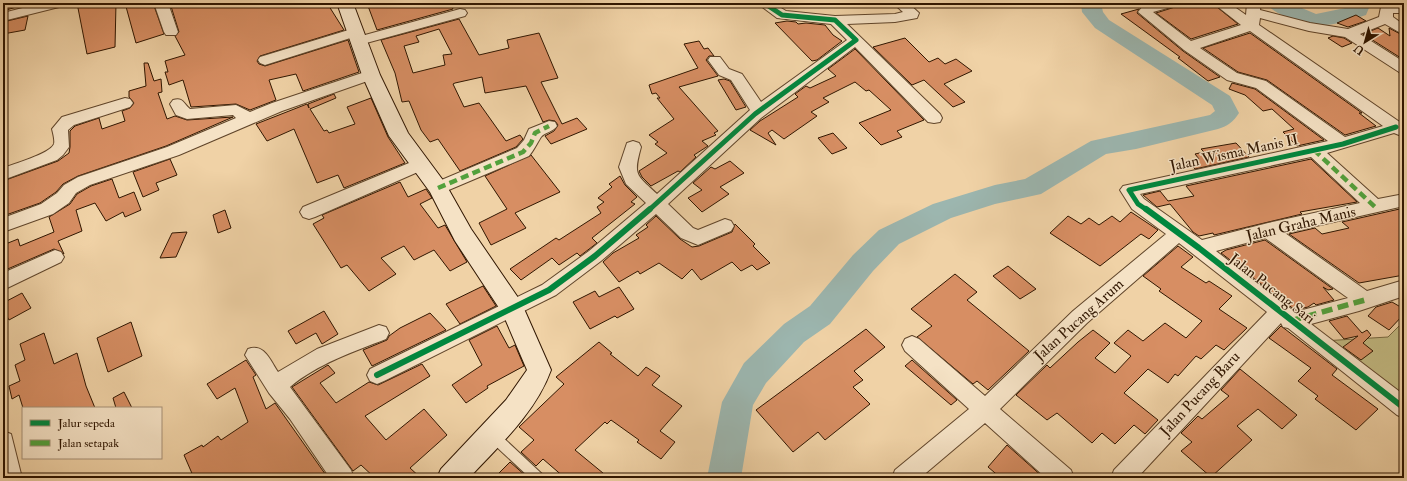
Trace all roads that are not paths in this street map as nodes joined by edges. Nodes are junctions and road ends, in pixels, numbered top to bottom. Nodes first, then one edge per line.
1 (58, 3) edge
2 (161, 3) edge
3 (345, 3) edge
4 (764, 3) edge
5 (900, 3) edge
6 (1170, 3) edge
7 (1220, 3) edge
8 (1404, 9) edge
9 (460, 13) dead end
10 (1253, 14) edge
11 (3, 17) edge
12 (1386, 19) junction
13 (834, 20) junction
14 (1404, 31) edge
15 (171, 32) dead end
16 (1349, 33) junction
17 (357, 37) junction
18 (856, 40) junction
19 (1188, 47) junction
20 (265, 60) dead end
21 (715, 60) dead end
22 (1404, 69) edge
23 (371, 74) junction
24 (125, 103) dead end
25 (178, 104) dead end
26 (760, 111) junction
27 (934, 118) dead end
28 (249, 120) junction
29 (549, 126) dead end
30 (1400, 130) edge
31 (1343, 144) junction
32 (633, 147) dead end
33 (1314, 150) junction
34 (421, 164) junction
35 (3, 174) edge
36 (438, 188) junction
37 (1131, 188) joint
38 (1404, 200) edge
39 (656, 204) junction
40 (1375, 207) junction
41 (309, 212) dead end
42 (3, 225) edge
43 (724, 226) dead end
44 (1268, 230) junction
45 (1178, 234) junction
46 (1199, 248) junction
47 (55, 257) dead end
48 (3, 282) edge
49 (1404, 288) edge
50 (1366, 300) junction
51 (513, 309) junction
52 (1285, 316) junction
53 (379, 333) dead end
54 (912, 345) dead end
55 (255, 355) dead end
56 (377, 375) dead end
57 (276, 386) junction
58 (1401, 400) edge
59 (984, 410) junction
60 (492, 434) junction
61 (3, 443) edge
62 (11, 478) edge
63 (343, 478) edge
64 (451, 478) edge
65 (538, 478) edge
66 (903, 478) edge
67 (1063, 478) edge
68 (1122, 478) edge

1 - 11 street
2 - 15 street
3 - 17 main road
4 - 13 street
5 - 13 street
6 - 19 street
7 - 10 street
8 - 12 street
9 - 17 street
10 - 16 street
10 - 19 street
10 - 30 street
12 - 14 street
12 - 16 street
13 - 18 street
16 - 22 street
17 - 20 street
17 - 23 main road
18 - 26 street
18 - 27 street
19 - 31 street
21 - 26 street
23 - 28 street
23 - 34 main road
24 - 35 street
25 - 28 street
26 - 39 street
28 - 42 street
29 - 36 street
30 - 31 street, Jalan Wisma Manis II
31 - 33 street, Jalan Wisma Manis II
32 - 39 street
33 - 37 street, Jalan Wisma Manis II
33 - 40 street
34 - 36 main road
34 - 41 street
36 - 51 main road
37 - 45 street, Jalan Pucang Sari
38 - 40 street, Jalan Graha Manis
39 - 43 street
39 - 51 street
40 - 44 street, Jalan Graha Manis
44 - 46 street, Jalan Graha Manis
44 - 50 street
45 - 46 street, Jalan Pucang Sari
45 - 59 street, Jalan Pucang Arum
46 - 52 street, Jalan Pucang Sari
47 - 48 street
49 - 50 street
50 - 52 street
51 - 56 street
51 - 60 main road
52 - 58 street, Jalan Pucang Sari
52 - 68 street, Jalan Pucang Baru
53 - 57 street
54 - 59 street
55 - 57 street
57 - 63 street
59 - 66 street, Jalan Pucang Arum
59 - 67 street
60 - 64 main road
60 - 65 lane
61 - 62 street

